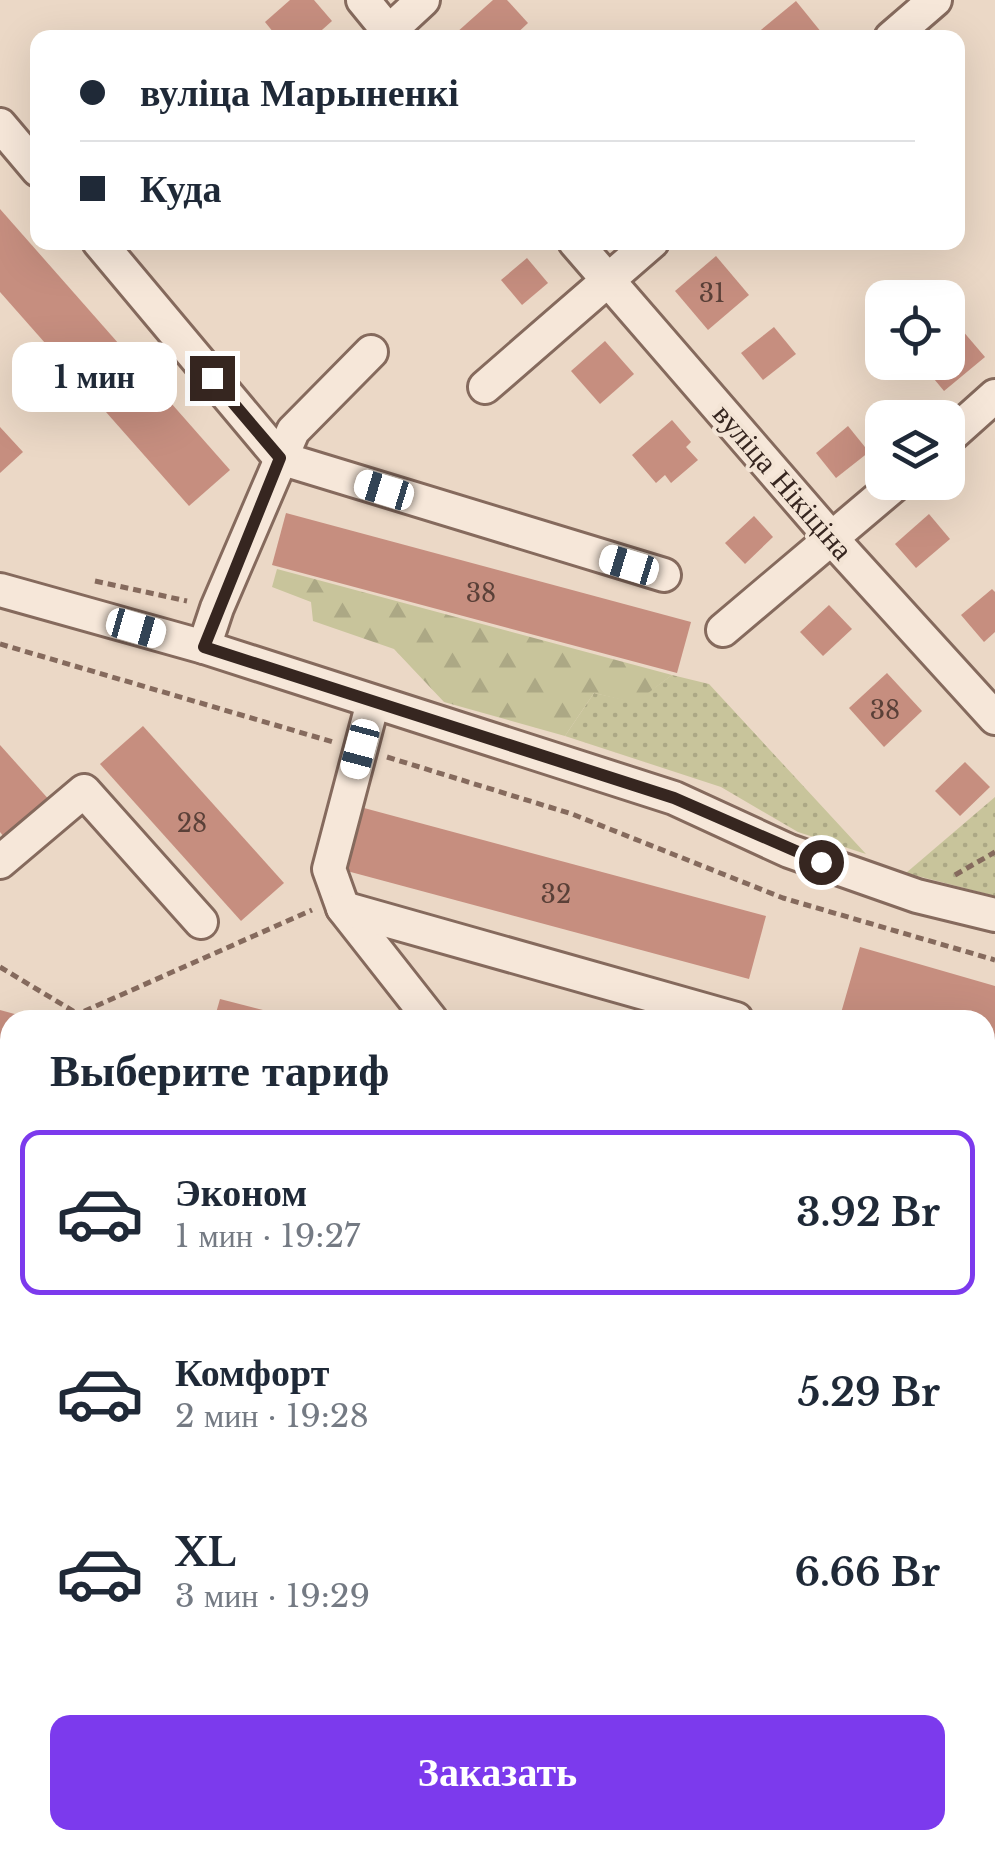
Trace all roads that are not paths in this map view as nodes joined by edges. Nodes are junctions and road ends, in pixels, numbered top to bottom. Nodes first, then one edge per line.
1 (363, 0) edge
2 (423, 0) edge
3 (935, 0) edge
4 (384, 30) edge
5 (393, 30) edge
6 (901, 30) edge
7 (0, 125) edge
8 (30, 161) edge
9 (106, 250) edge
10 (583, 250) edge
11 (643, 250) edge
12 (608, 280) junction
13 (371, 352) dead end
14 (484, 387) dead end
15 (995, 396) edge
16 (965, 423) edge
17 (280, 458) junction
18 (878, 500) edge
19 (833, 540) junction
20 (664, 575) dead end
21 (0, 590) edge
22 (723, 630) dead end
23 (204, 647) junction
24 (373, 702) junction
25 (995, 718) edge
26 (0, 862) edge
27 (330, 908) junction
28 (995, 915) edge
29 (201, 922) dead end
30 (422, 1010) edge
31 (703, 1010) edge

1 - 4 street
2 - 5 street
3 - 6 street
7 - 8 street
9 - 17 street
10 - 12 street, вуліца Нікіціна
11 - 12 street
12 - 14 street
12 - 19 street, вуліца Нікіціна
13 - 17 street
15 - 16 street
17 - 20 street
17 - 23 street
18 - 19 street
19 - 22 street
19 - 25 street, вуліца Нікіціна
21 - 23 street
23 - 24 street
24 - 27 street
24 - 28 street
26 - 29 street
27 - 30 street
27 - 31 street

